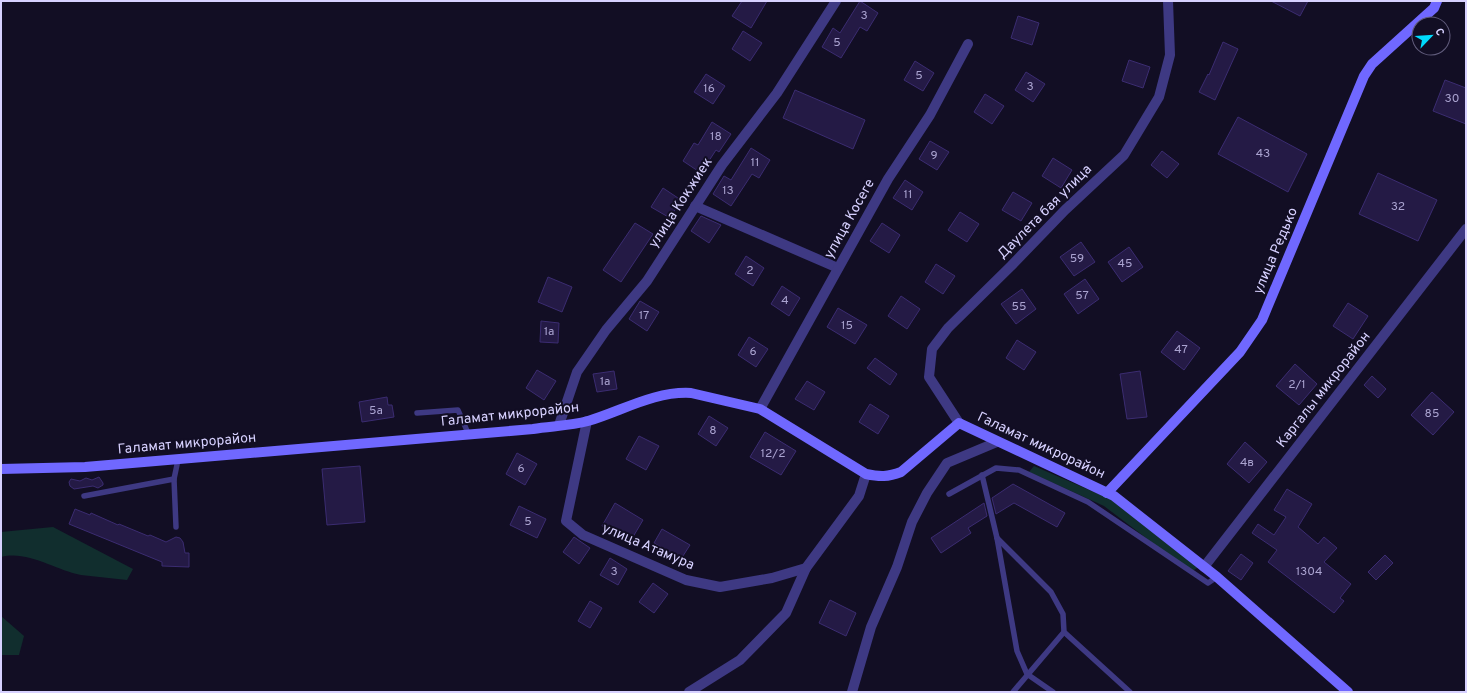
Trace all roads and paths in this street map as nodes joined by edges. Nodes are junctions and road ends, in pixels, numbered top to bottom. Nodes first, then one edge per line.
1 (836, 1) edge
2 (1168, 1) edge
3 (1437, 1) edge
4 (968, 44) dead end
5 (695, 206) junction
6 (1466, 229) edge
7 (838, 268) junction
8 (760, 409) junction
9 (417, 413) dead end
10 (588, 421) junction
11 (959, 423) junction
12 (559, 425) junction
13 (468, 434) junction
14 (997, 442) junction
15 (178, 460) junction
16 (1, 469) edge
17 (866, 474) junction
18 (982, 475) junction
19 (174, 479) junction
20 (1107, 492) junction
21 (949, 494) dead end
22 (84, 496) dead end
23 (176, 527) dead end
24 (997, 538) junction
25 (806, 568) junction
26 (1204, 568) junction
27 (1217, 577) junction
28 (1064, 632) junction
29 (1027, 674) junction
30 (689, 692) edge
31 (852, 692) edge
32 (1013, 692) edge
33 (1053, 692) edge
34 (1130, 692) edge
35 (1348, 692) edge

1 - 5 street, улица Кокжиек
2 - 11 street, Даулета бая улица
3 - 20 street, улица Редько
4 - 7 street, улица Косеге
5 - 7 street
5 - 12 street, улица Кокжиек
6 - 26 street, Каргалы микрорайон
7 - 8 street, улица Косеге
8 - 10 street, Галамат микрорайон
8 - 17 street, Галамат микрорайон
9 - 13 lane
10 - 12 street, Галамат микрорайон
10 - 25 street, улица Атамура
11 - 14 street, Галамат микрорайон
11 - 17 street, Галамат микрорайон
12 - 13 street, Галамат микрорайон
13 - 15 street, Галамат микрорайон
14 - 20 street, Галамат микрорайон
14 - 31 street
15 - 16 street, Галамат микрорайон
15 - 19 lane
17 - 25 street
18 - 21 lane
18 - 24 lane
18 - 27 lane
19 - 22 lane
19 - 23 lane
20 - 26 street, Галамат микрорайон
24 - 28 lane
24 - 29 lane
25 - 30 street
26 - 27 street, Галамат микрорайон
27 - 35 street, Галамат микрорайон
28 - 29 lane
28 - 34 lane
29 - 32 lane
29 - 33 lane

